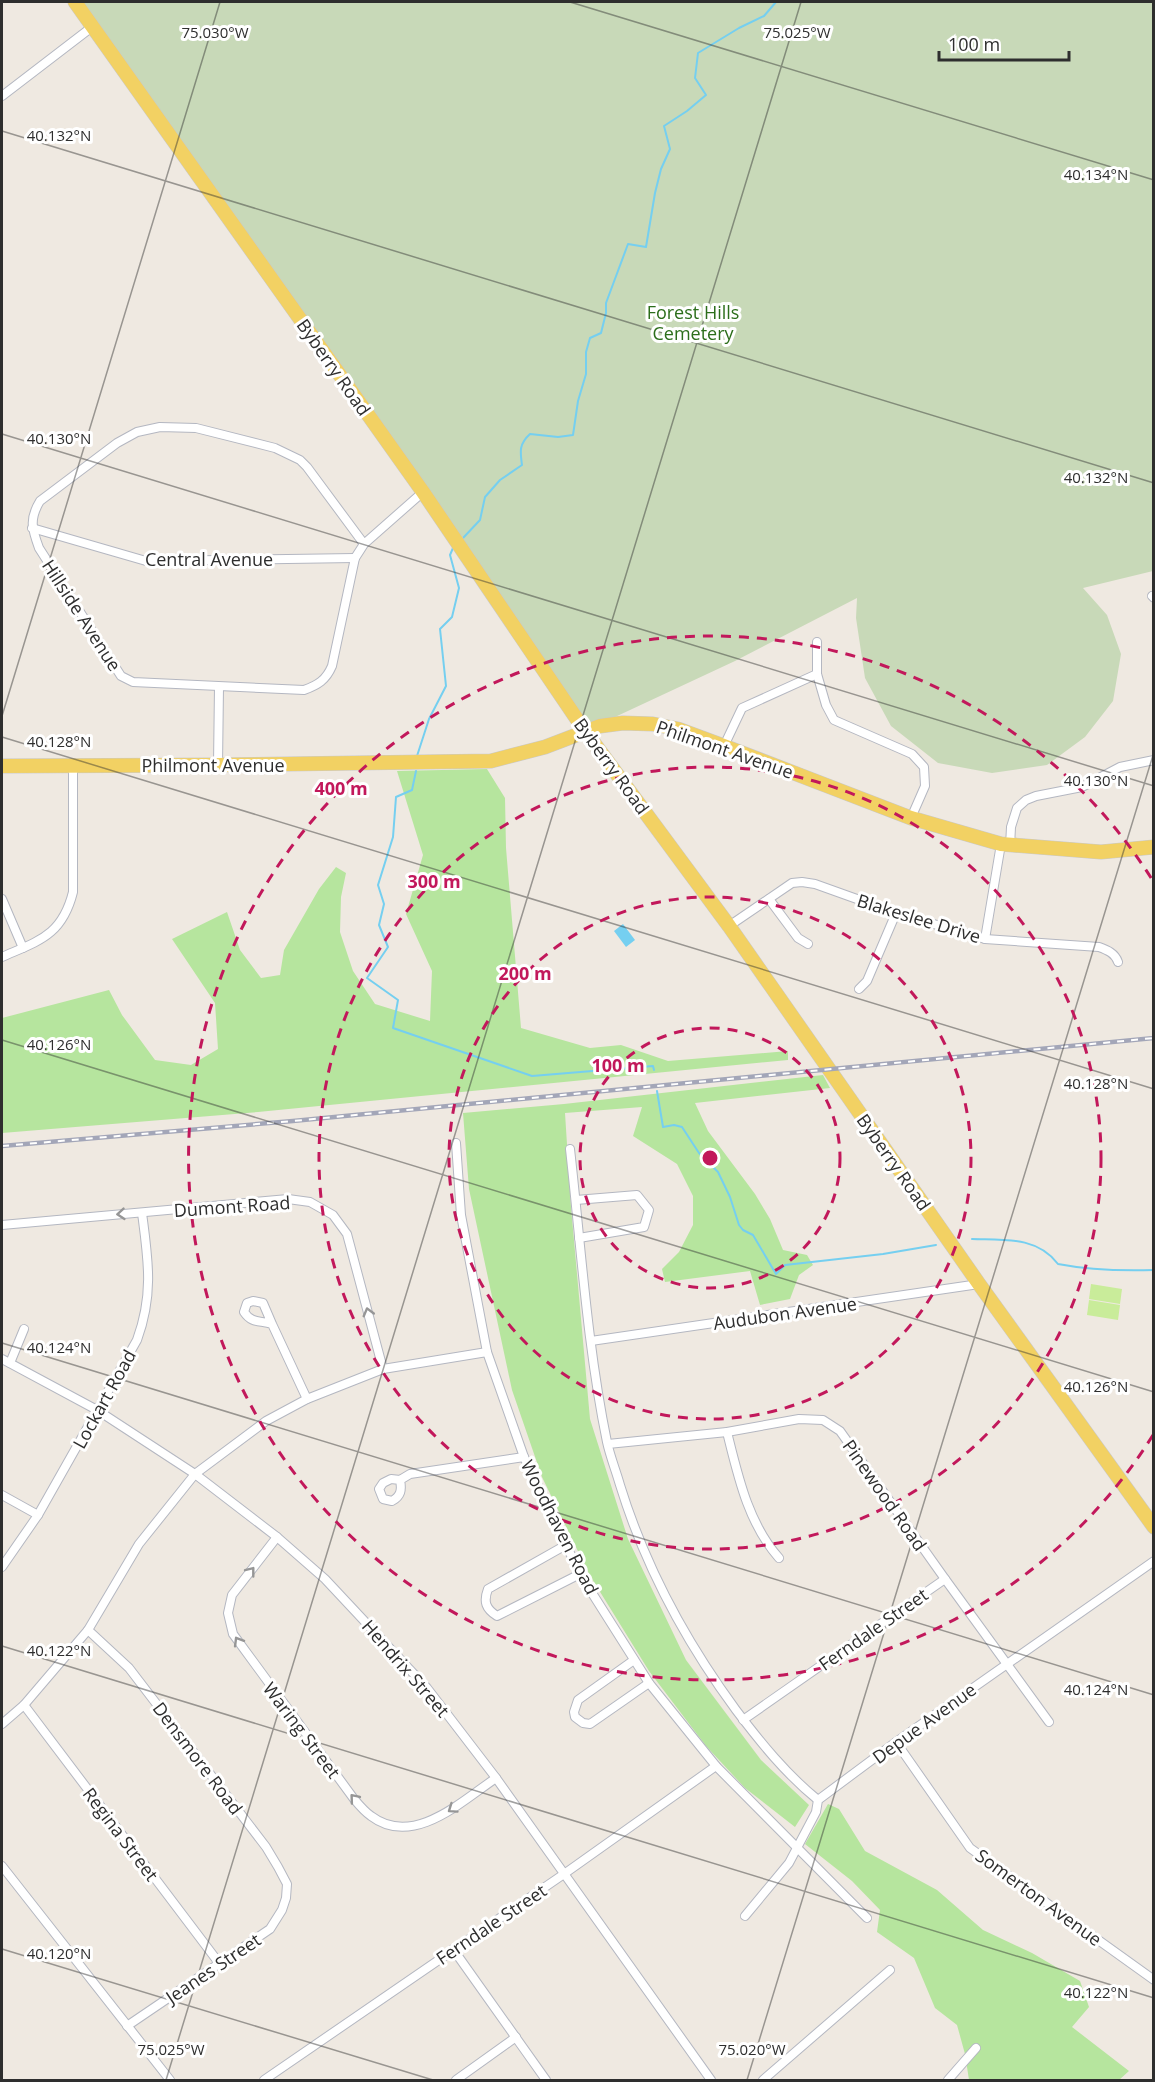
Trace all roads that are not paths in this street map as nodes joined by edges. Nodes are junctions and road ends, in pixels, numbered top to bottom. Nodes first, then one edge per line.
1 (75, 2) edge
2 (92, 27) junction
3 (2, 96) edge
4 (423, 492) junction
5 (32, 528) junction
6 (364, 544) junction
7 (355, 558) junction
8 (817, 642) dead end
9 (817, 674) junction
10 (219, 687) junction
11 (585, 731) junction
12 (723, 746) junction
13 (1154, 760) edge
14 (218, 765) junction
15 (2, 766) edge
16 (73, 766) junction
17 (910, 818) junction
18 (1005, 845) junction
19 (1154, 847) edge
20 (2, 899) edge
21 (769, 899) junction
22 (896, 913) junction
23 (729, 926) junction
24 (986, 939) junction
25 (808, 944) dead end
26 (23, 948) junction
27 (2, 957) edge
28 (1118, 962) dead end
29 (859, 989) dead end
30 (456, 1143) dead end
31 (570, 1149) dead end
32 (576, 1200) junction
33 (142, 1213) junction
34 (2, 1225) edge
35 (579, 1238) junction
36 (979, 1284) junction
37 (272, 1324) dead end
38 (24, 1329) dead end
39 (591, 1341) junction
40 (487, 1352) junction
41 (6, 1361) edge
42 (383, 1369) junction
43 (308, 1399) junction
44 (97, 1410) junction
45 (726, 1432) junction
46 (608, 1444) junction
47 (524, 1457) junction
48 (195, 1474) junction
49 (400, 1480) dead end
50 (2, 1495) edge
51 (38, 1515) junction
52 (1154, 1527) edge
53 (277, 1537) junction
54 (566, 1545) junction
55 (779, 1558) dead end
56 (1154, 1561) edge
57 (2, 1567) edge
58 (579, 1574) junction
59 (945, 1579) junction
60 (88, 1630) junction
61 (634, 1660) junction
62 (1006, 1665) junction
63 (649, 1683) junction
64 (24, 1705) junction
65 (744, 1720) junction
66 (1049, 1722) dead end
67 (2, 1724) edge
68 (896, 1742) junction
69 (716, 1766) junction
70 (496, 1778) junction
71 (818, 1800) junction
72 (798, 1846) junction
73 (2, 1866) edge
74 (564, 1874) junction
75 (286, 1898) joint
76 (745, 1916) dead end
77 (867, 1918) dead end
78 (453, 1949) junction
79 (219, 1963) junction
80 (890, 1970) dead end
81 (1154, 1980) edge
82 (127, 2026) junction
83 (516, 2037) junction
84 (976, 2048) dead end
85 (170, 2080) edge
86 (264, 2080) edge
87 (456, 2080) edge
88 (546, 2080) edge
89 (711, 2080) edge
90 (763, 2080) edge
91 (948, 2080) edge

1 - 2 main road, Byberry Road
2 - 3 street
2 - 4 main road, Byberry Road
4 - 6 street
4 - 11 main road, Byberry Road
5 - 6 street
5 - 7 street, Central Avenue
5 - 10 street, Hillside Avenue
6 - 7 street
7 - 10 street, Hillside Avenue
8 - 9 street
9 - 12 street
9 - 17 street
10 - 14 street
11 - 12 main road, Philmont Avenue
11 - 14 main road, Philmont Avenue
11 - 23 main road, Byberry Road
12 - 17 main road, Philmont Avenue
13 - 18 street
14 - 16 main road, Philmont Avenue
15 - 16 main road, Philmont Avenue
16 - 26 street
17 - 18 main road, Philmont Avenue
18 - 19 main road, Philmont Avenue
18 - 24 street
20 - 26 street
21 - 22 street, Blakeslee Drive
21 - 23 street, Blakeslee Drive
21 - 25 street
22 - 24 street, Blakeslee Drive
22 - 29 street
23 - 36 main road, Byberry Road
24 - 28 street, Blakeslee Drive
26 - 27 street
30 - 40 street, Woodhaven Road
31 - 32 street
32 - 35 street
32 - 35 street
33 -> 34 street, Dumont Road
42 -> 33 street, Dumont Road
33 - 44 street, Lockart Road
35 - 39 street
36 - 39 street, Audubon Avenue
36 - 52 main road, Byberry Road
37 - 43 street
38 - 41 street
39 - 46 street
40 - 42 street
40 - 47 street, Woodhaven Road
41 - 44 street, Hendrix Street
42 - 43 street
43 - 48 street
44 - 48 street, Hendrix Street
44 - 51 street, Lockart Road
45 - 46 street, Pinewood Road
45 - 55 street
45 - 59 street, Pinewood Road
46 - 65 street
47 - 49 street
47 - 54 street, Woodhaven Road
48 - 53 street, Hendrix Street
48 - 60 street
50 - 51 street
51 - 57 street, Lockart Road
53 - 70 street, Hendrix Street
70 -> 53 street, Waring Street
54 - 58 street, Woodhaven Road
54 - 58 street
56 - 62 street, Depue Avenue
58 - 61 street, Woodhaven Road
59 - 62 street, Pinewood Road
59 - 65 street, Ferndale Street
60 - 64 street
60 - 75 street, Densmore Road
61 - 63 street, Woodhaven Road
61 - 63 street
62 - 66 street, Pinewood Road
62 - 68 street, Depue Avenue
63 - 69 street, Woodhaven Road
64 - 67 street
64 - 79 street, Regina Street
65 - 71 street
68 - 71 street, Depue Avenue
68 - 81 street, Somerton Avenue
69 - 72 street, Woodhaven Road
69 - 74 street, Ferndale Street
70 - 74 street, Hendrix Street
71 - 72 street
72 - 76 street
72 - 77 street
73 - 82 street
74 - 78 street, Ferndale Street
74 - 89 street, Hendrix Street
75 - 79 street, Jeanes Street
78 - 83 street
78 - 86 street, Ferndale Street
79 - 82 street, Jeanes Street
80 - 90 street
82 - 85 street
83 - 87 street
83 - 88 street
84 - 91 street

